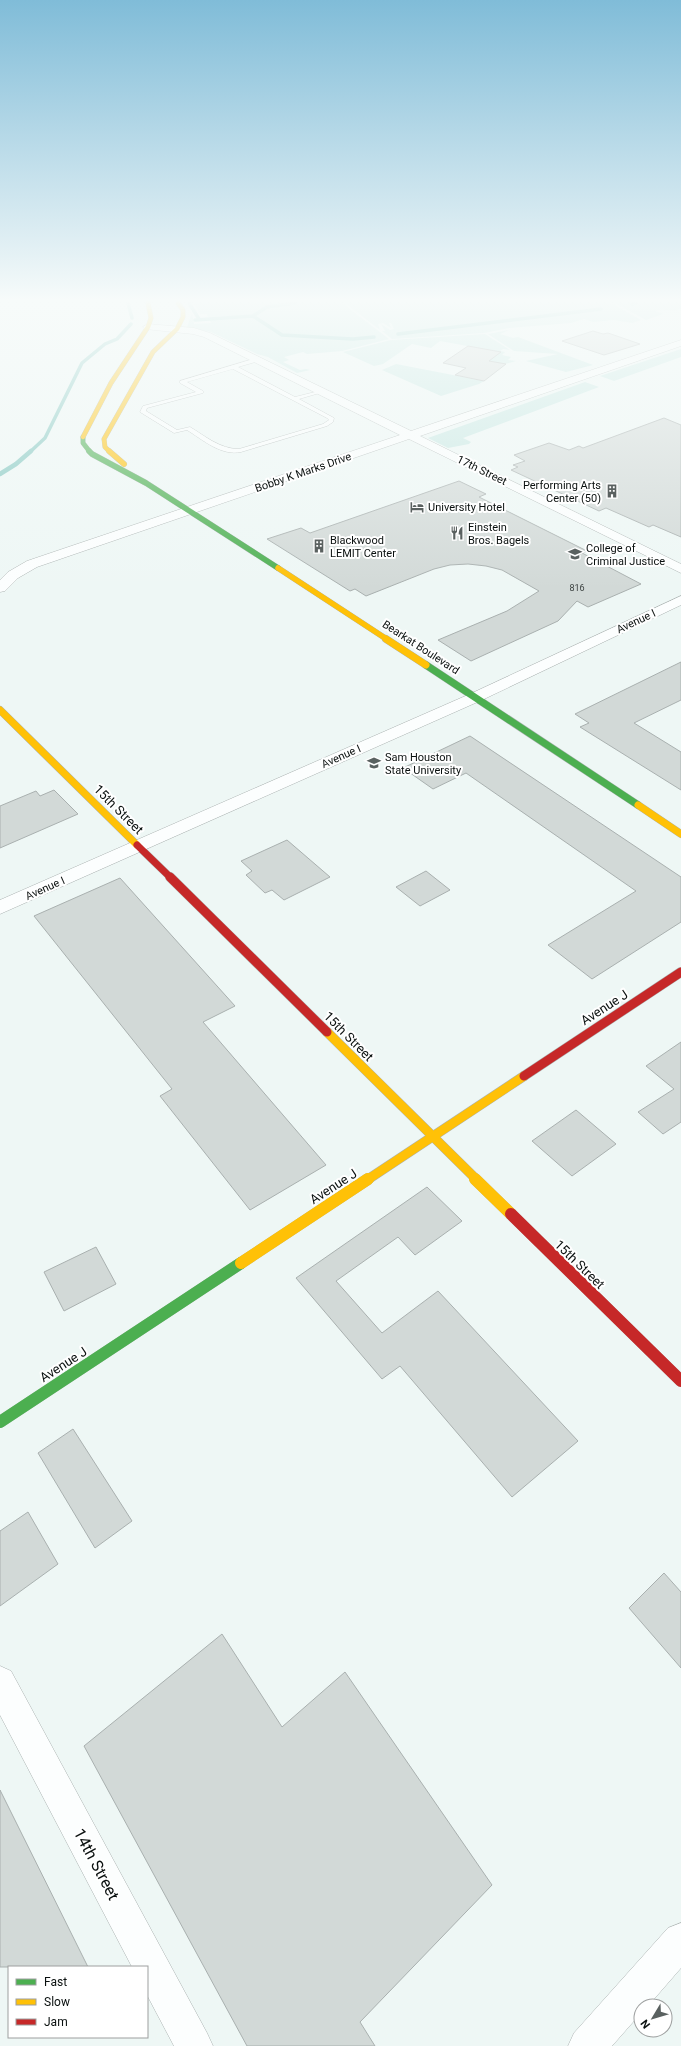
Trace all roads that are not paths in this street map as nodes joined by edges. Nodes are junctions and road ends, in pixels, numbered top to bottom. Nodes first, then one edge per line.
1 (103, 398) edge
2 (127, 398) edge
3 (177, 398) edge
4 (295, 398) edge
5 (336, 398) edge
6 (518, 398) edge
7 (411, 435) junction
8 (146, 483) junction
9 (190, 510) junction
10 (681, 569) edge
11 (0, 588) edge
12 (681, 600) edge
13 (476, 697) junction
14 (0, 710) edge
15 (681, 834) edge
16 (138, 846) junction
17 (0, 908) edge
18 (681, 972) edge
19 (432, 1136) junction
20 (681, 1381) edge
21 (0, 1422) edge
22 (0, 1682) edge
23 (681, 1941) edge
24 (194, 2046) edge
25 (587, 2046) edge

1 - 8 street, Bearkat Boulevard
2 - 8 street, Bearkat Boulevard
3 - 4 lane
5 - 7 street, 17th Street
6 - 7 street, Bobby K Marks Drive
7 - 9 street, Bobby K Marks Drive
7 - 10 street, 17th Street
8 - 9 street, Bearkat Boulevard
9 - 11 street, Bobby K Marks Drive
9 - 13 street, Bearkat Boulevard
12 - 13 street, Avenue I
13 - 15 street, Bearkat Boulevard
13 - 16 street, Avenue I
14 - 16 street, 15th Street
16 - 17 street, Avenue I
16 - 19 street, 15th Street
18 - 19 street, Avenue J
19 - 20 street, 15th Street
19 - 21 street, Avenue J
22 - 24 street, 14th Street
23 - 25 street

